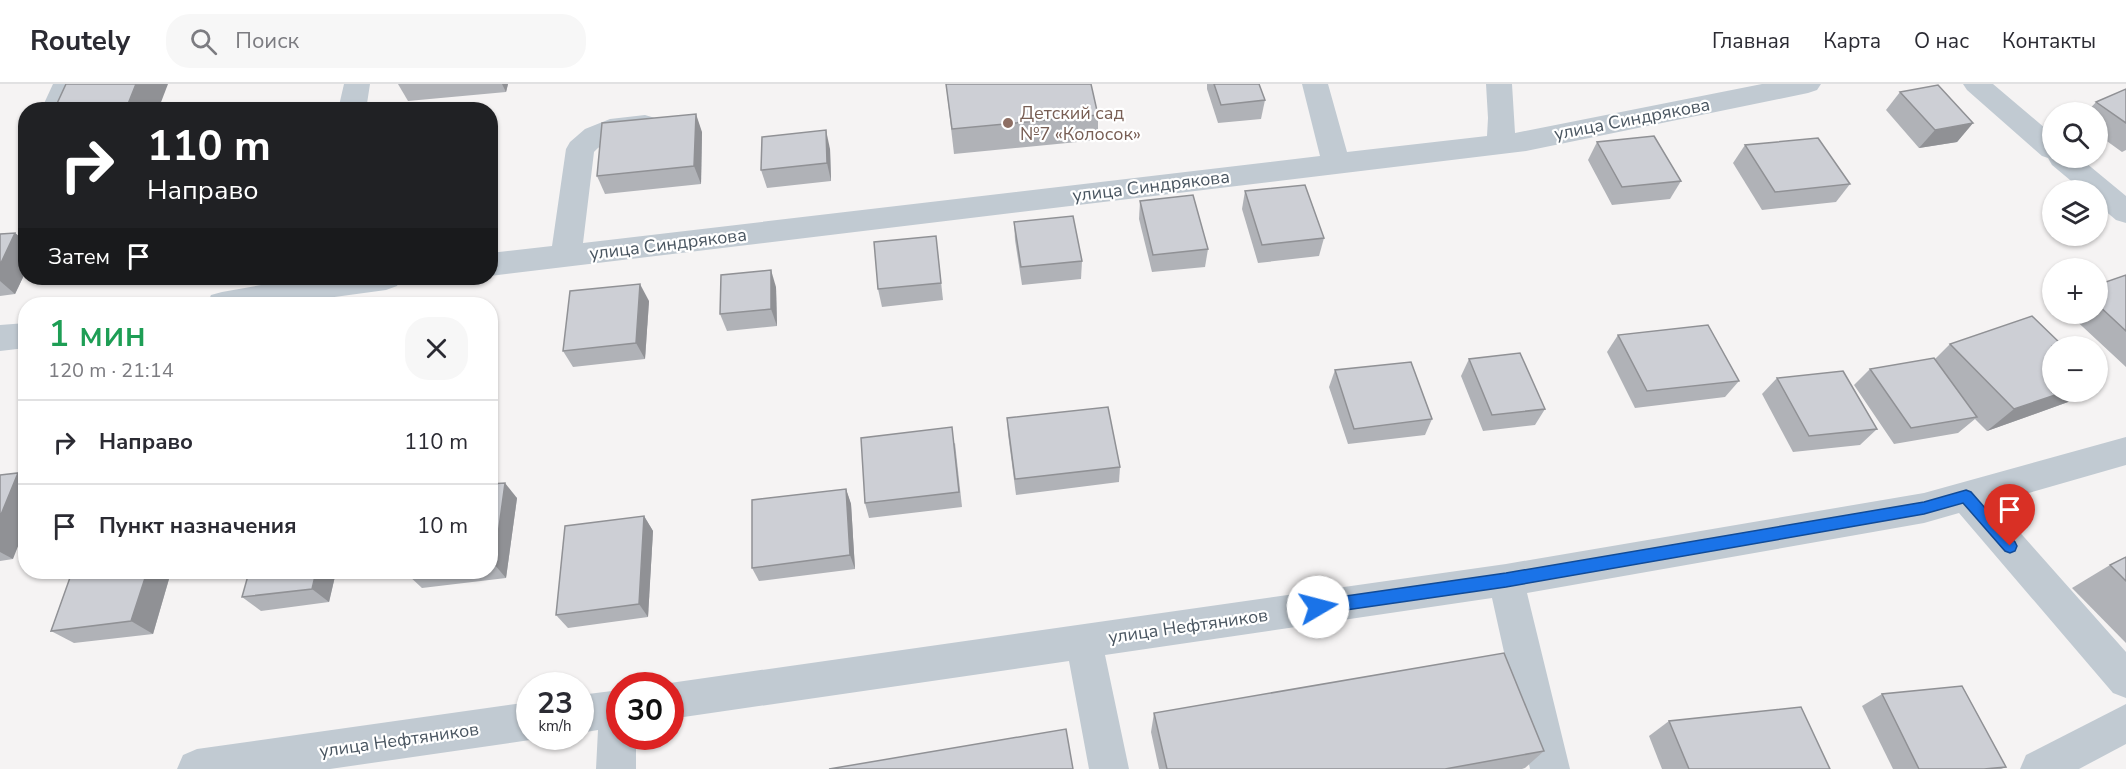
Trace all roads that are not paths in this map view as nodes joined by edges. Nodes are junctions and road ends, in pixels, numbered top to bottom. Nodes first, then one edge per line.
1 (66, 84) edge
2 (357, 84) edge
3 (1315, 84) edge
4 (1499, 84) edge
5 (1808, 84) edge
6 (1976, 84) edge
7 (58, 102) edge
8 (354, 102) edge
9 (675, 122) edge
10 (2042, 140) edge
11 (1500, 144) junction
12 (1336, 164) junction
13 (2074, 168) edge
14 (2126, 212) edge
15 (566, 256) junction
16 (498, 264) edge
17 (307, 285) edge
18 (253, 297) edge
19 (18, 335) edge
20 (0, 338) edge
21 (2126, 451) edge
22 (1966, 496) junction
23 (1506, 580) junction
24 (1084, 641) junction
25 (2126, 680) edge
26 (684, 699) edge
27 (516, 723) edge
28 (2126, 723) edge
29 (617, 750) edge
30 (197, 769) edge
31 (616, 769) edge
32 (1109, 769) edge
33 (1550, 769) edge
34 (2040, 769) edge

1 - 7 street
2 - 8 street
3 - 12 street
4 - 11 street
5 - 11 street, улица Синдрякова
6 - 10 street
9 - 15 street
11 - 12 street, улица Синдрякова
12 - 15 street, улица Синдрякова
13 - 14 street
15 - 16 street, улица Синдрякова
17 - 18 street
19 - 20 street
21 - 22 street, улица Нефтяников
22 - 23 street, улица Нефтяников
22 - 25 street
23 - 24 street, улица Нефтяников
23 - 33 street
24 - 26 street, улица Нефтяников
24 - 32 street
27 - 30 street, улица Нефтяников
28 - 34 street
29 - 31 street

